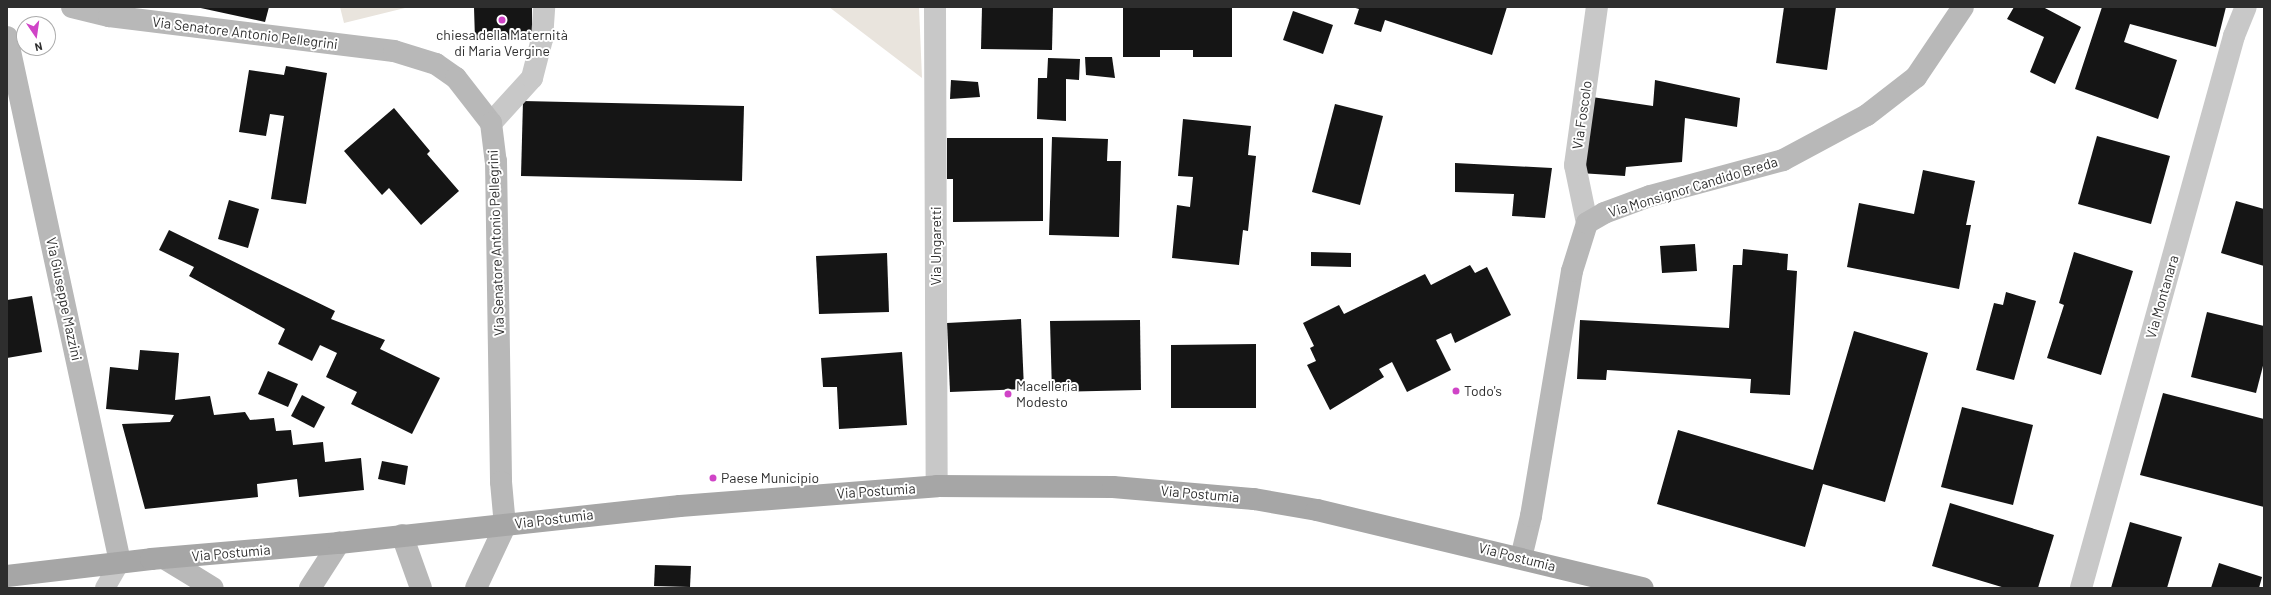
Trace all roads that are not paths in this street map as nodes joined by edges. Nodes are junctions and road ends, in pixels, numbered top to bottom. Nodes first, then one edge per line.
1 (72, 7) edge
2 (544, 7) edge
3 (936, 7) edge
4 (1597, 7) edge
5 (1963, 7) edge
6 (2246, 7) edge
7 (7, 36) edge
8 (491, 123) junction
9 (1587, 223) junction
10 (937, 486) junction
11 (505, 526) junction
12 (402, 535) junction
13 (339, 543) junction
14 (164, 558) junction
15 (1521, 558) junction
16 (120, 562) junction
17 (7, 576) edge
18 (105, 588) edge
19 (212, 588) edge
20 (310, 588) edge
21 (421, 588) edge
22 (476, 588) edge
23 (1643, 588) edge
24 (2081, 588) edge

1 - 8 street, Via Senatore Antonio Pellegrini
2 - 8 street
3 - 10 street, Via Ungaretti
4 - 9 street, Via Foscolo
5 - 9 street, Via Monsignor Candido Breda
6 - 24 street, Via Montanara
7 - 16 street, Via Giuseppe Mazzini
8 - 11 street, Via Senatore Antonio Pellegrini
9 - 15 street
10 - 11 main road, Via Postumia
10 - 15 main road, Via Postumia
11 - 12 main road, Via Postumia
11 - 22 street
12 - 13 main road, Via Postumia
12 - 21 street
13 - 14 main road, Via Postumia
13 - 20 street
14 - 16 main road, Via Postumia
14 - 19 street
15 - 23 main road, Via Postumia
16 - 17 main road, Via Postumia
16 - 18 lane

